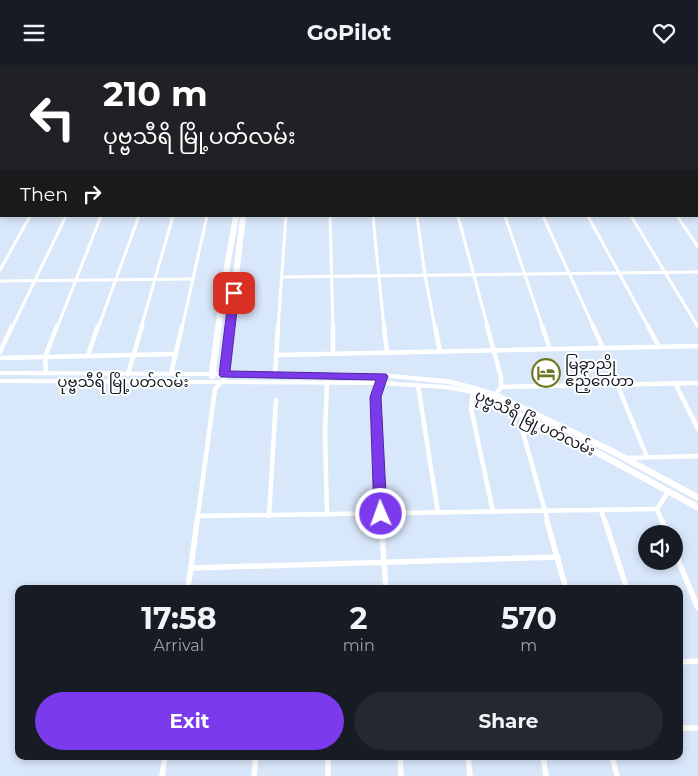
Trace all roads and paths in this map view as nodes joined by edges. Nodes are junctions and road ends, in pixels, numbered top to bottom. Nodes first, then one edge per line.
1 (29, 217) edge
2 (66, 217) edge
3 (101, 217) edge
4 (138, 217) edge
5 (173, 217) edge
6 (207, 217) edge
7 (236, 217) edge
8 (243, 217) edge
9 (286, 217) edge
10 (330, 217) edge
11 (373, 217) edge
12 (417, 217) edge
13 (458, 217) edge
14 (504, 217) edge
15 (542, 217) edge
16 (589, 217) edge
17 (632, 217) edge
18 (678, 217) edge
19 (698, 247) edge
20 (0, 270) edge
21 (619, 273) junction
22 (666, 273) junction
23 (698, 273) edge
24 (524, 274) junction
25 (570, 274) junction
26 (425, 275) junction
27 (474, 275) junction
28 (333, 276) junction
29 (379, 276) junction
30 (282, 277) junction
31 (116, 279) junction
32 (155, 279) junction
33 (192, 279) junction
34 (76, 280) junction
35 (0, 281) edge
36 (34, 281) junction
37 (698, 327) edge
38 (698, 346) edge
39 (659, 347) junction
40 (603, 348) junction
41 (550, 349) junction
42 (495, 351) junction
43 (0, 352) edge
44 (440, 352) junction
45 (176, 353) junction
46 (387, 353) junction
47 (133, 354) junction
48 (333, 354) junction
49 (88, 355) junction
50 (276, 355) junction
51 (0, 357) edge
52 (45, 357) junction
53 (0, 373) edge
54 (46, 373) junction
55 (128, 373) junction
56 (171, 374) junction
57 (213, 374) junction
58 (275, 375) junction
59 (223, 379) junction
60 (381, 379) junction
61 (0, 381) edge
62 (327, 383) junction
63 (675, 383) junction
64 (698, 383) edge
65 (618, 384) junction
66 (418, 385) junction
67 (213, 386) junction
68 (501, 387) junction
69 (472, 392) junction
70 (495, 395) junction
71 (276, 400) dead end
72 (528, 419) junction
73 (698, 429) edge
74 (608, 454) junction
75 (698, 456) edge
76 (647, 457) junction
77 (625, 458) junction
78 (668, 492) junction
79 (698, 498) edge
80 (698, 508) edge
81 (657, 509) junction
82 (544, 511) junction
83 (601, 511) junction
84 (492, 512) junction
85 (438, 513) junction
86 (381, 514) junction
87 (327, 515) junction
88 (269, 516) junction
89 (198, 517) junction
90 (663, 525) edge
91 (558, 557) junction
92 (384, 561) junction
93 (192, 568) junction
94 (682, 570) edge
95 (189, 585) edge
96 (386, 585) edge
97 (565, 585) edge
98 (626, 585) edge
99 (698, 608) edge
100 (698, 661) edge
101 (683, 662) edge
102 (683, 728) edge
103 (698, 728) edge
104 (164, 760) edge
105 (256, 760) edge
106 (328, 760) edge
107 (400, 760) edge
108 (468, 760) edge
109 (544, 760) edge
110 (613, 760) edge
111 (162, 776) edge
112 (254, 776) edge
113 (328, 776) edge
114 (401, 776) edge
115 (470, 776) edge
116 (546, 776) edge
117 (617, 776) edge

1 - 20 street
2 - 36 street
3 - 34 street
4 - 31 street
5 - 32 street
6 - 33 street
7 - 57 main road
8 - 59 main road
9 - 30 street
10 - 28 street
11 - 29 street
12 - 26 street
13 - 27 street
14 - 24 street
15 - 25 street
16 - 21 street
17 - 22 street
18 - 19 street
21 - 22 street
21 - 25 street
21 - 39 street
22 - 23 street
22 - 37 street
24 - 25 street
24 - 27 street
24 - 41 street
25 - 40 street
26 - 27 street
26 - 29 street
26 - 44 street
27 - 42 street
28 - 29 street
28 - 30 street
28 - 48 street
29 - 46 street
30 - 50 street
31 - 32 street
31 - 34 street
31 - 49 street
32 - 33 street
32 - 47 street
33 - 45 street
34 - 36 street
34 - 52 street
35 - 36 street
36 - 43 street
38 - 39 street
39 - 40 street
40 - 41 street
41 - 42 street
42 - 44 street
42 - 68 street
44 - 46 street
45 - 47 street
45 - 56 street
46 - 48 street
47 - 49 street
47 - 55 street
48 - 50 street
49 - 52 street
50 - 58 street
51 - 52 street
52 - 54 street
53 - 54 main road, ပုဗ္ဗသီရိ မြို့ပတ်လမ်း
54 - 55 main road, ပုဗ္ဗသီရိ မြို့ပတ်လမ်း
55 - 56 main road, ပုဗ္ဗသီရိ မြို့ပတ်လမ်း
56 - 57 main road, ပုဗ္ဗသီရိ မြို့ပတ်လမ်း
57 - 59 main road, ပုဗ္ဗသီရိ မြို့ပတ်လမ်း
57 - 67 main road
58 - 59 main road, ပုဗ္ဗသီရိ မြို့ပတ်လမ်း
58 - 60 main road, ပုဗ္ဗသီရိ မြို့ပတ်လမ်း
59 - 62 main road, ပုဗ္ဗသီရိ မြို့ပတ်လမ်း
59 - 67 main road, ပုဗ္ဗသီရိ မြို့ပတ်လမ်း
60 - 62 main road, ပုဗ္ဗသီရိ မြို့ပတ်လမ်း
60 - 66 main road, ပုဗ္ဗသီရိ မြို့ပတ်လမ်း
60 - 70 main road, ပုဗ္ဗသီရိ မြို့ပတ်လမ်း
60 - 86 street
61 - 67 main road, ပုဗ္ဗသီရိ မြို့ပတ်လမ်း
62 - 87 street
63 - 64 street
63 - 65 street
63 - 73 street
65 - 68 street
65 - 76 street
66 - 69 main road, ပုဗ္ဗသီရိ မြို့ပတ်လမ်း
66 - 85 street
67 - 89 street
68 - 70 street
69 - 72 main road, ပုဗ္ဗသီရိ မြို့ပတ်လမ်း
69 - 84 street
70 - 74 main road, ပုဗ္ဗသီရိ မြို့ပတ်လမ်း
71 - 88 street
72 - 74 main road, ပုဗ္ဗသီရိ မြို့ပတ်လမ်း
72 - 82 street
74 - 77 main road, ပုဗ္ဗသီရိ မြို့ပတ်လမ်း
74 - 78 main road, ပုဗ္ဗသီရိ မြို့ပတ်လမ်း
75 - 76 street
76 - 77 street
77 - 79 main road, ပုဗ္ဗသီရိ မြို့ပတ်လမ်း
78 - 80 main road, ပုဗ္ဗသီရိ မြို့ပတ်လမ်း
78 - 81 street
81 - 83 street
81 - 90 street
82 - 83 street
82 - 84 street
82 - 91 street
83 - 98 street
84 - 85 street
85 - 86 street
86 - 87 street
86 - 92 street
87 - 88 street
88 - 89 street
89 - 93 street
91 - 92 street
91 - 97 street
92 - 93 street
92 - 96 street
93 - 95 street
94 - 99 street
100 - 101 street
102 - 103 street
104 - 111 street
105 - 112 street
106 - 113 street
107 - 114 street
108 - 115 street
109 - 116 street
110 - 117 street

